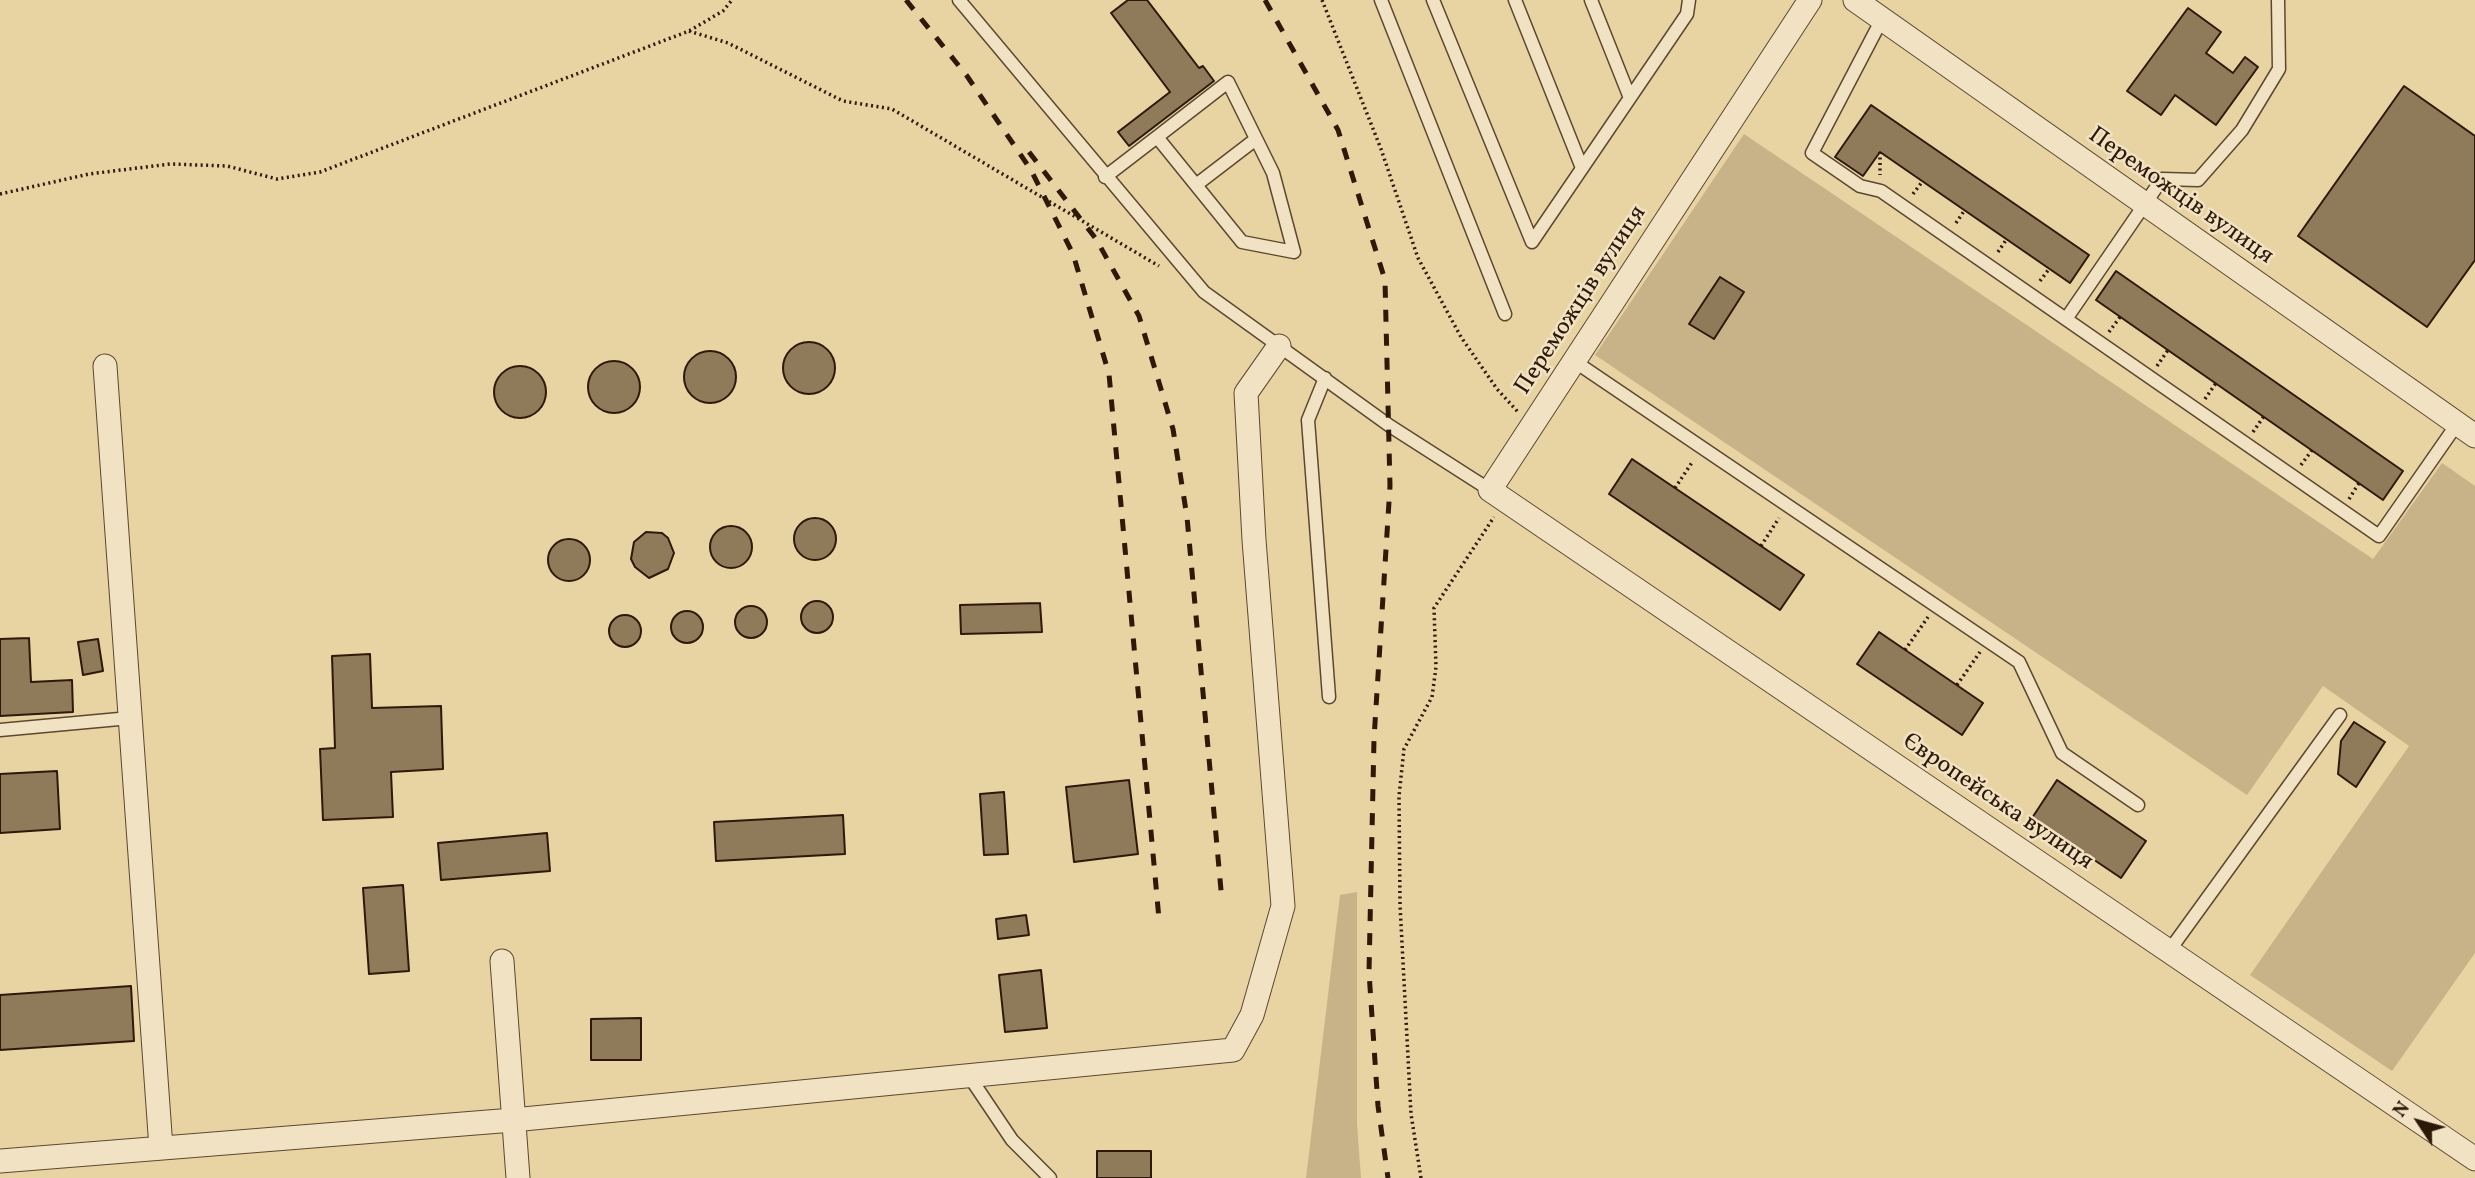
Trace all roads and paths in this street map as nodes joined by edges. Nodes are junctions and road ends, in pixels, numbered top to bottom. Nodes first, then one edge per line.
1 (732, 0) edge
2 (959, 0) edge
3 (1322, 0) edge
4 (1381, 0) edge
5 (1433, 0) edge
6 (1515, 0) edge
7 (1591, 0) edge
8 (1689, 0) edge
9 (1810, 0) edge
10 (1855, 0) edge
11 (2278, 0) edge
12 (1882, 19) junction
13 (689, 32) junction
14 (1630, 98) junction
15 (1157, 136) junction
16 (1256, 139) junction
17 (1880, 152) dead end
18 (1582, 168) junction
19 (1105, 177) junction
20 (1196, 185) junction
21 (1881, 191) junction
22 (0, 194) edge
23 (2145, 204) junction
24 (1160, 267) dead end
25 (1505, 314) dead end
26 (2066, 319) junction
27 (1279, 346) junction
28 (1574, 361) junction
29 (105, 366) dead end
30 (1325, 378) junction
31 (1531, 426) junction
32 (2466, 430) edge
33 (1702, 448) junction
34 (1675, 488) dead end
35 (1497, 496) junction
36 (1788, 506) junction
37 (1761, 546) dead end
38 (1936, 605) junction
39 (1987, 640) junction
40 (1905, 650) dead end
41 (1957, 685) dead end
42 (1329, 698) dead end
43 (2340, 715) dead end
44 (130, 718) junction
45 (0, 730) edge
46 (2138, 805) dead end
47 (2169, 951) junction
48 (502, 961) dead end
49 (969, 1076) junction
50 (513, 1120) junction
51 (161, 1148) junction
52 (2475, 1159) edge
53 (0, 1161) edge
54 (518, 1178) edge
55 (1050, 1178) edge
56 (1421, 1178) edge

1 - 13 path
2 - 19 lane
3 - 31 path
4 - 25 lane
5 - 18 lane
6 - 18 lane
7 - 14 lane
8 - 14 lane
9 - 28 street, Переможців вулиця
10 - 12 street, Переможців вулиця
11 - 23 lane
12 - 21 lane
12 - 23 street, Переможців вулиця
13 - 22 path
13 - 24 path
14 - 18 lane
15 - 16 lane
15 - 19 lane
15 - 20 lane
16 - 20 lane
16 - 20 lane
17 - 21 path
19 - 27 lane
21 - 26 lane
23 - 26 lane
23 - 32 street, Переможців вулиця
26 - 32 lane
27 - 30 lane
27 - 49 street
28 - 31 street, Переможців вулиця
28 - 33 lane
29 - 44 street
30 - 35 lane
30 - 42 lane
31 - 35 street, Переможців вулиця
33 - 34 path
33 - 36 lane
35 - 47 street, Європейська вулиця
35 - 56 path
36 - 37 path
36 - 38 lane
38 - 39 lane
38 - 40 path
39 - 41 path
39 - 46 lane
43 - 47 lane
44 - 45 lane
44 - 51 street
47 - 52 street, Європейська вулиця
48 - 50 street
49 - 50 street
49 - 55 lane
50 - 51 street
50 - 54 street
51 - 53 street

